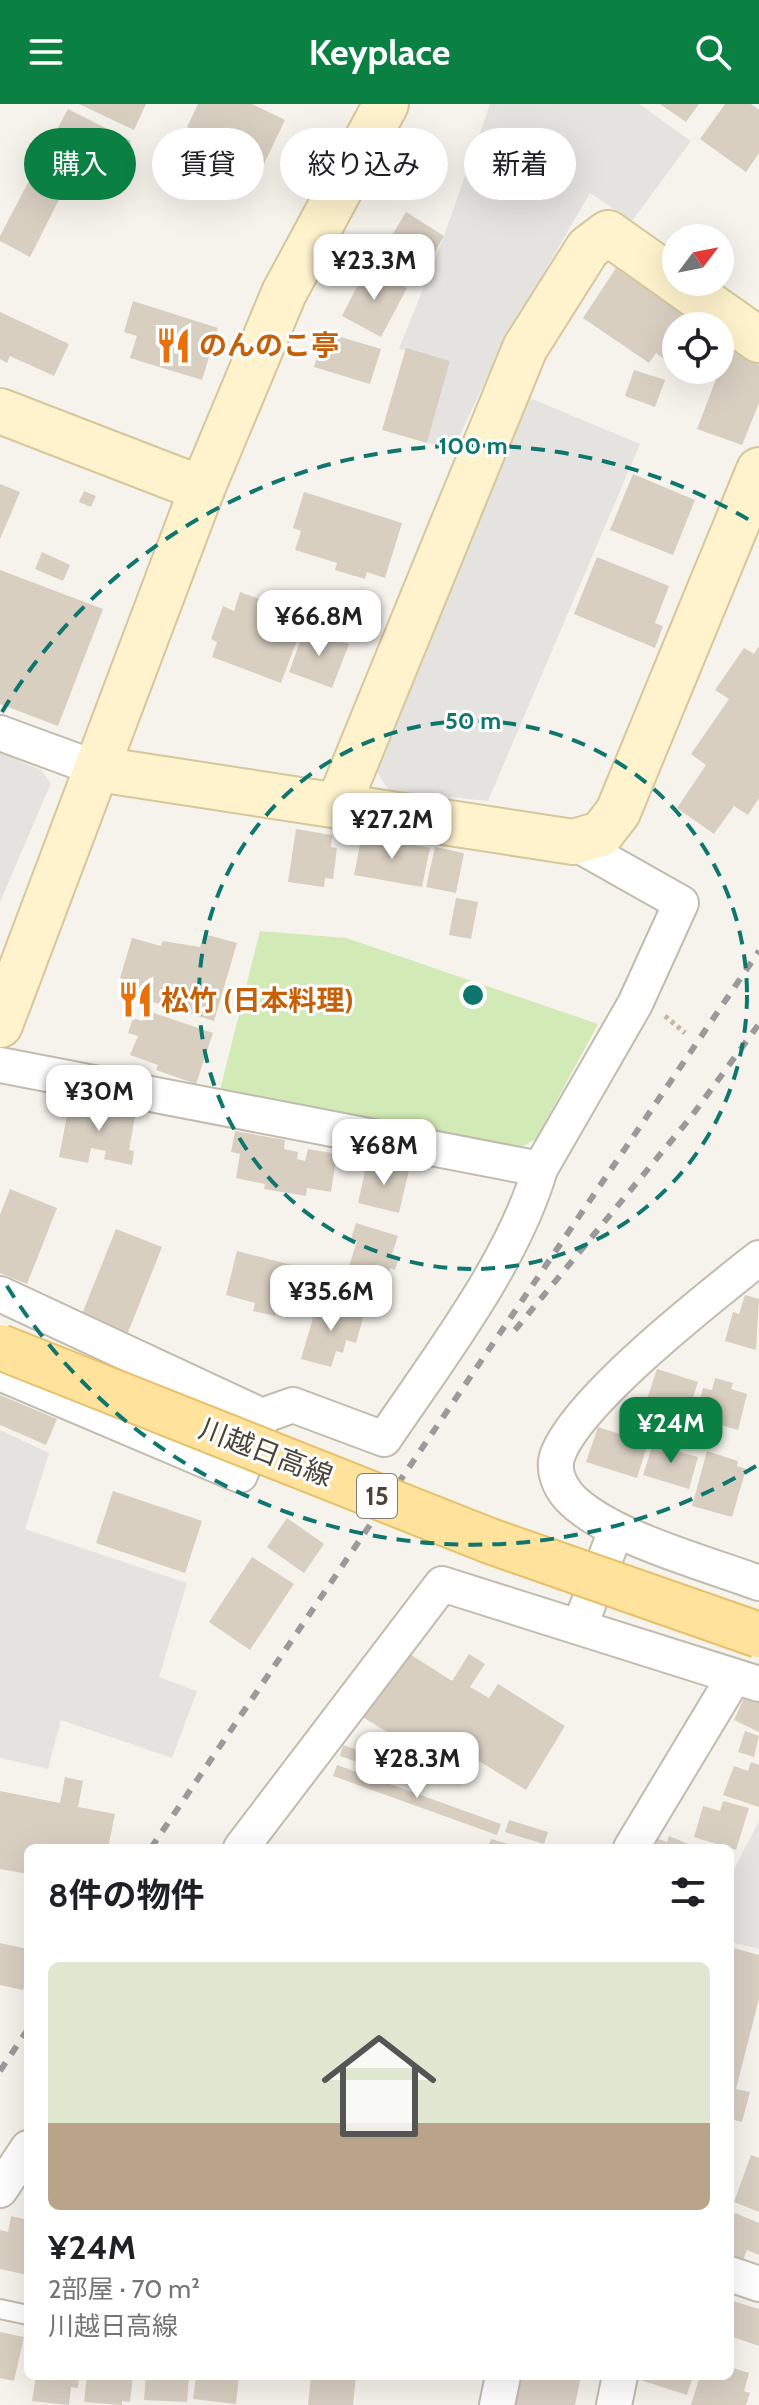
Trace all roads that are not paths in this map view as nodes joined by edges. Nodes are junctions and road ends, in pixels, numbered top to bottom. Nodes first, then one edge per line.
1 (386, 104) edge
2 (662, 272) edge
3 (698, 296) edge
4 (757, 334) edge
5 (0, 411) edge
6 (759, 470) edge
7 (202, 489) junction
8 (0, 733) edge
9 (98, 769) junction
10 (339, 803) junction
11 (573, 842) junction
12 (0, 1025) edge
13 (0, 1065) edge
14 (540, 1169) junction
15 (759, 1258) edge
16 (0, 1294) edge
17 (0, 1347) edge
18 (0, 1373) edge
19 (262, 1416) junction
20 (616, 1530) junction
21 (759, 1583) edge
22 (580, 1626) junction
23 (759, 1635) edge
24 (746, 1681) edge
25 (244, 1844) edge
26 (634, 1844) edge
27 (24, 2154) edge
28 (0, 2190) edge
29 (734, 2275) edge
30 (759, 2284) edge
31 (0, 2309) edge
32 (24, 2314) edge
33 (502, 2380) edge
34 (619, 2380) edge
35 (497, 2405) edge
36 (614, 2405) edge

1 - 7 street
2 - 10 street
3 - 4 street
5 - 7 street
6 - 11 street
7 - 9 street
8 - 9 street
9 - 10 street
9 - 12 street
10 - 11 street
11 - 14 street
13 - 14 street
14 - 19 street
15 - 20 street
16 - 19 street
17 - 23 main road, 川越日高線 / 15, bridge
18 - 19 street
20 - 21 street
20 - 22 street
22 - 24 street
22 - 25 street
24 - 26 street
27 - 28 street
29 - 30 street
31 - 32 lane
33 - 35 street
34 - 36 street

